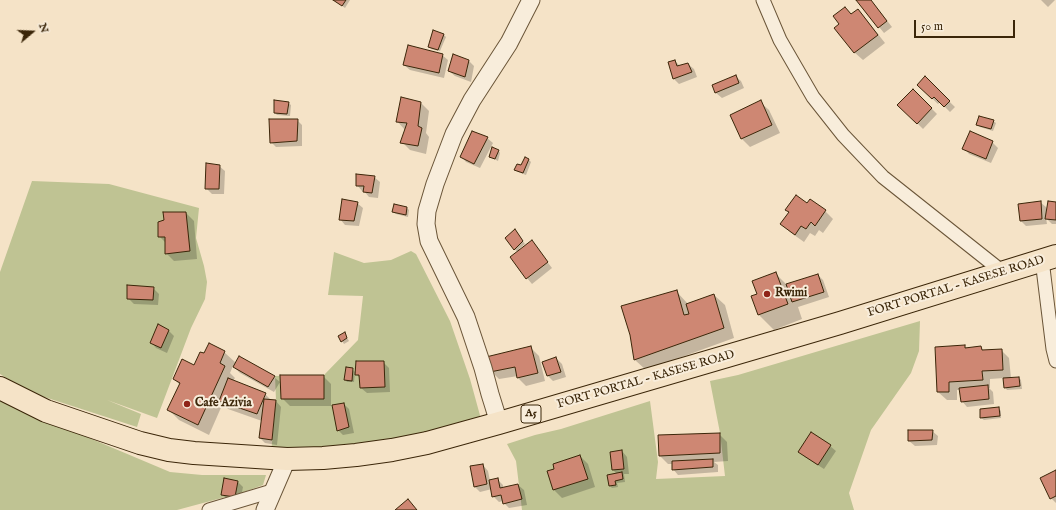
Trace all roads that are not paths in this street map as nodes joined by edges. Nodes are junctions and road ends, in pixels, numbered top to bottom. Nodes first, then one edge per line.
1 (531, 0) edge
2 (763, 0) edge
3 (1049, 258) edge
4 (1004, 273) junction
5 (1056, 361) edge
6 (0, 388) edge
7 (500, 423) junction
8 (287, 459) junction
9 (272, 491) junction
10 (209, 510) edge
11 (265, 510) edge

1 - 7 street
2 - 4 street
3 - 4 highway, FORT PORTAL - KASESE ROAD / A5
3 - 5 street
4 - 7 highway, FORT PORTAL - KASESE ROAD / A5
6 - 8 highway, FORT PORTAL - KASESE ROAD / A5
7 - 8 highway, FORT PORTAL - KASESE ROAD / A5
8 - 9 street
9 - 10 street
9 - 11 street

